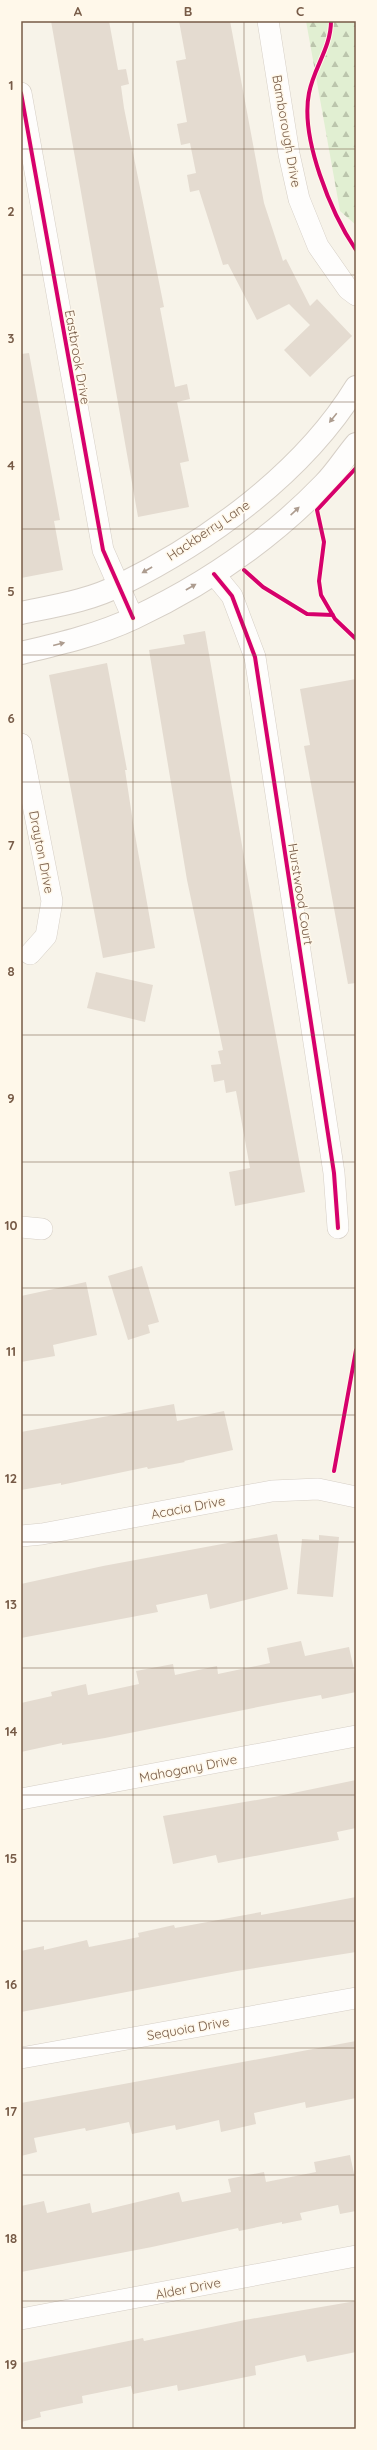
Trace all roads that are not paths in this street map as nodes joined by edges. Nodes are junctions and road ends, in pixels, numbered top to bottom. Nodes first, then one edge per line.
1 (268, 21) edge
2 (21, 94) edge
3 (356, 296) edge
4 (356, 387) edge
5 (356, 444) edge
6 (214, 574) junction
7 (119, 586) junction
8 (21, 612) edge
9 (133, 618) junction
10 (21, 653) edge
11 (21, 744) edge
12 (25, 791) edge
13 (30, 954) dead end
14 (21, 1227) edge
15 (338, 1228) dead end
16 (42, 1229) dead end
17 (356, 1497) edge
18 (21, 1536) edge
19 (356, 1736) edge
20 (21, 1799) edge
21 (356, 1998) edge
22 (21, 2058) edge
23 (356, 2256) edge
24 (21, 2319) edge

1 - 3 street, Bamborough Drive
2 - 7 street, Eastbrook Drive
4 -> 7 street, Hackberry Lane
6 -> 5 street
9 -> 6 street
6 - 15 street, Hurstwood Court
7 - 8 street, Hackberry Lane
7 - 9 street, Eastbrook Drive
10 -> 9 street
11 - 12 street, Drayton Drive
12 - 13 street, Drayton Drive
14 - 16 street
17 - 18 street, Acacia Drive
19 - 20 street, Mahogany Drive
21 - 22 street, Sequoia Drive
23 - 24 street, Alder Drive

